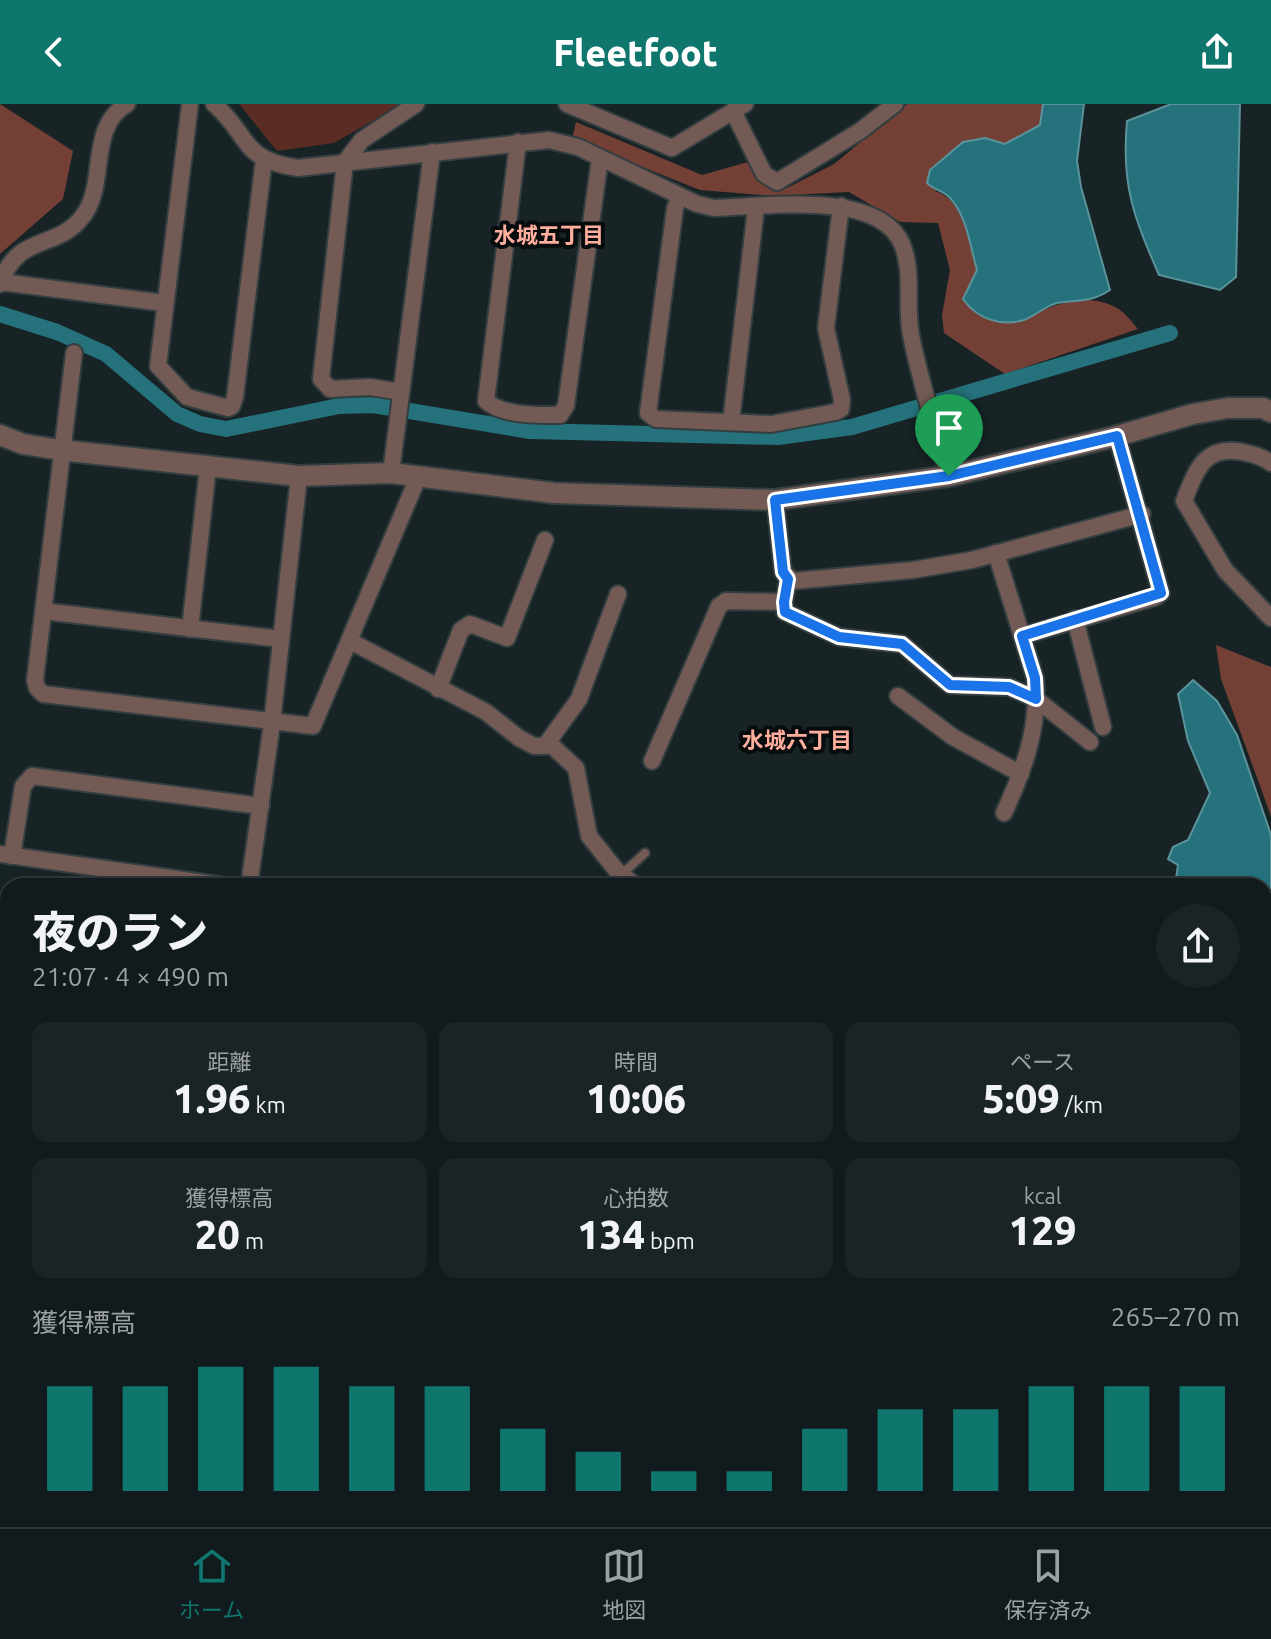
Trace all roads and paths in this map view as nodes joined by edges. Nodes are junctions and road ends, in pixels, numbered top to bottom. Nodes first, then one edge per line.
1 (190, 104) edge
2 (214, 104) edge
3 (416, 104) edge
4 (895, 104) edge
5 (122, 105) edge
6 (580, 107) edge
7 (739, 108) edge
8 (518, 142) junction
9 (432, 152) junction
10 (600, 158) junction
11 (264, 159) junction
12 (345, 162) junction
13 (680, 196) junction
14 (841, 206) junction
15 (756, 208) junction
16 (0, 283) edge
17 (164, 303) junction
18 (74, 353) dead end
19 (401, 392) junction
20 (1271, 412) edge
21 (731, 422) junction
22 (0, 435) edge
23 (1117, 436) junction
24 (60, 450) junction
25 (1271, 463) edge
26 (208, 467) junction
27 (391, 473) junction
28 (419, 475) junction
29 (299, 476) junction
30 (949, 476) junction
31 (775, 500) junction
32 (1142, 514) junction
33 (545, 540) dead end
34 (996, 553) junction
35 (788, 579) junction
36 (618, 594) dead end
37 (784, 602) junction
38 (43, 611) junction
39 (1271, 618) edge
40 (1075, 619) junction
41 (190, 629) junction
42 (1022, 636) junction
43 (281, 639) junction
44 (350, 641) junction
45 (438, 689) junction
46 (898, 696) dead end
47 (1036, 699) junction
48 (272, 723) junction
49 (1103, 727) dead end
50 (548, 742) junction
51 (1090, 742) dead end
52 (652, 761) dead end
53 (1021, 774) junction
54 (261, 806) junction
55 (1004, 813) dead end
56 (645, 853) dead end
57 (6, 855) edge
58 (622, 875) junction
59 (169, 878) edge
60 (250, 878) edge
61 (626, 878) edge

1 - 17 street
2 - 11 street
3 - 12 street
4 - 7 street
5 - 16 street
6 - 7 street
8 - 9 street
8 - 10 street
8 - 10 street
9 - 12 street
9 - 19 street
10 - 13 street
11 - 12 street
11 - 17 street
12 - 19 street
13 - 15 street
13 - 21 street
14 - 15 street
14 - 21 street
14 - 30 street
15 - 21 street
16 - 17 street
18 - 24 street
19 - 27 street
20 - 23 street
22 - 24 street
23 - 30 street
23 - 32 street
24 - 26 street
24 - 38 street
25 - 39 street
26 - 29 street
26 - 41 street
27 - 28 street
27 - 29 street
28 - 31 street
28 - 44 street
29 - 43 street
30 - 31 street
31 - 35 street
32 - 34 street
32 - 40 street
33 - 45 street
34 - 35 street
34 - 42 street
35 - 37 street
36 - 50 street
37 - 47 street
37 - 52 street
38 - 41 street
38 - 48 street
40 - 42 street
40 - 49 street
41 - 43 street
42 - 47 street
43 - 48 street
44 - 45 street
44 - 48 street
45 - 50 street
46 - 53 street
47 - 51 street
47 - 53 street
48 - 54 street
50 - 58 street
53 - 55 street
54 - 57 street
54 - 60 street
56 - 58 lane
57 - 59 street
58 - 61 street

